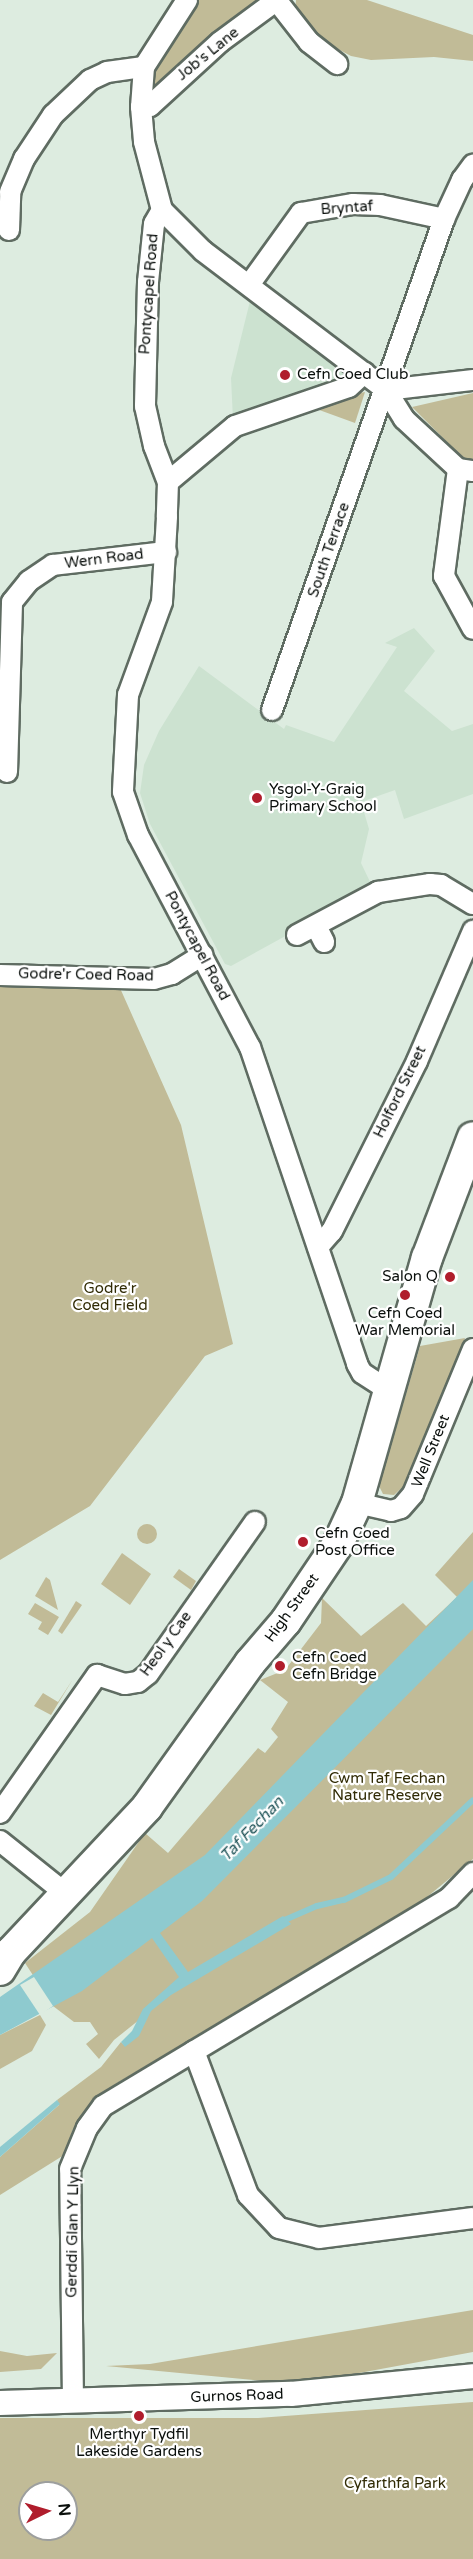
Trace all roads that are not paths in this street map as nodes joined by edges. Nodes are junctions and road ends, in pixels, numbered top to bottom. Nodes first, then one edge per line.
1 (187, 0) edge
2 (277, 0) edge
3 (337, 64) dead end
4 (144, 67) junction
5 (141, 107) junction
6 (473, 165) edge
7 (162, 210) junction
8 (444, 219) junction
9 (9, 230) dead end
10 (249, 285) junction
11 (364, 373) junction
12 (473, 380) edge
13 (386, 390) junction
14 (465, 470) edge
15 (168, 482) junction
16 (166, 552) junction
17 (473, 629) edge
18 (272, 710) dead end
19 (7, 772) dead end
20 (473, 904) edge
21 (473, 931) edge
22 (297, 935) dead end
23 (202, 955) junction
24 (0, 975) edge
25 (473, 1137) edge
26 (318, 1247) junction
27 (473, 1349) edge
28 (387, 1389) junction
29 (357, 1503) junction
30 (255, 1522) dead end
31 (0, 1813) edge
32 (0, 1841) edge
33 (473, 1873) edge
34 (65, 1893) junction
35 (0, 1970) edge
36 (194, 2051) junction
37 (473, 2218) edge
38 (473, 2376) edge
39 (73, 2402) junction
40 (0, 2403) edge

1 - 4 street
2 - 3 street, Job's Lane
2 - 5 street, Job's Lane
4 - 5 street
4 - 9 street
5 - 7 street
6 - 8 street
7 - 10 street
7 - 15 street, Pontycapel Road
8 - 10 street, Bryntaf
8 - 13 street
10 - 11 street
11 - 13 street
11 - 15 street
12 - 13 street
13 - 14 street
13 - 18 street, South Terrace
14 - 17 street
15 - 16 street, Pontycapel Road
16 - 19 street, Wern Road
16 - 23 street, Pontycapel Road
20 - 22 street
21 - 26 street, Holford Street
23 - 24 street, Godre'r Coed Road
23 - 26 street, Pontycapel Road
25 - 28 main road, High Street
26 - 28 street, Pontycapel Road
27 - 29 street, Well Street
28 - 29 main road, High Street
29 - 34 main road, High Street
30 - 31 street, Heol y Cae
32 - 34 street
33 - 36 street, Gerddi Glan Y Llyn
34 - 35 main road, High Street
36 - 37 street
36 - 39 street, Gerddi Glan Y Llyn
38 - 39 street, Gurnos Road
39 - 40 street, Gurnos Road

